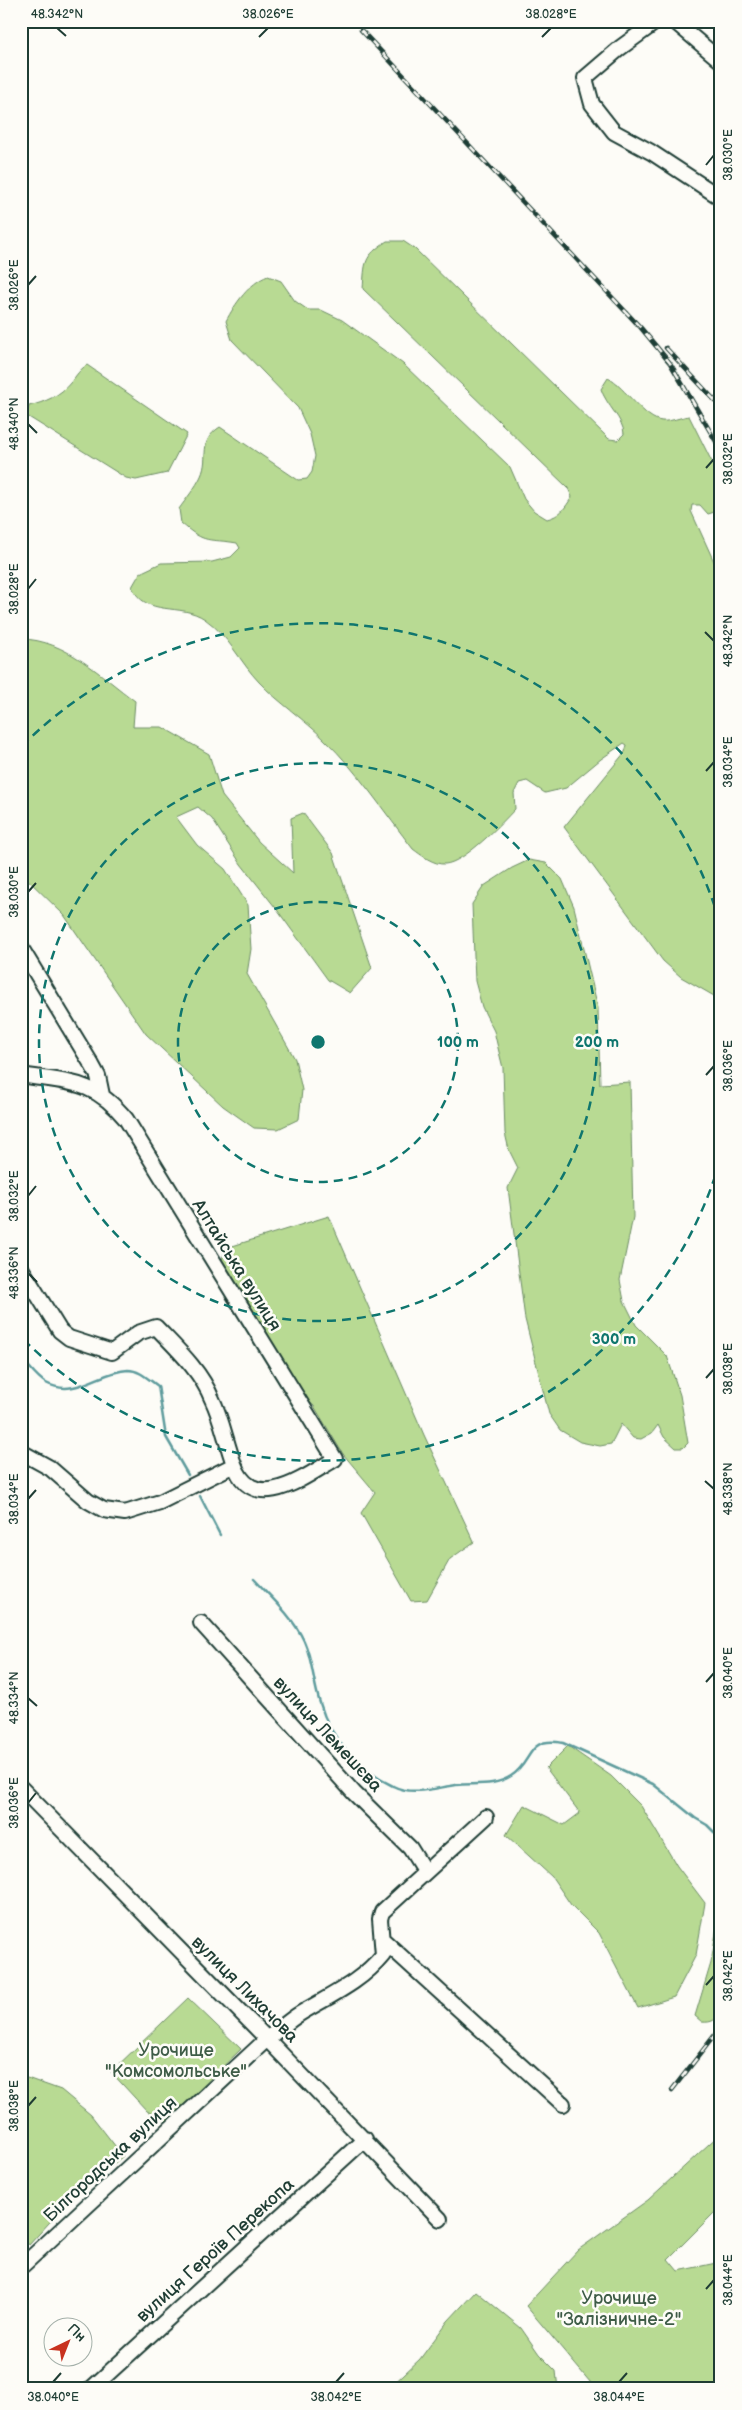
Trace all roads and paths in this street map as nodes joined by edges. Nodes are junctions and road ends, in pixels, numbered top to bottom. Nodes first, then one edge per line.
1 (657, 21) edge
2 (674, 21) edge
3 (721, 61) edge
4 (721, 198) edge
5 (21, 948) edge
6 (21, 1075) edge
7 (102, 1095) junction
8 (21, 1268) edge
9 (21, 1452) edge
10 (234, 1465) junction
11 (201, 1623) dead end
12 (21, 1788) edge
13 (486, 1817) dead end
14 (425, 1872) junction
15 (383, 1944) junction
16 (267, 2039) junction
17 (562, 2104) dead end
18 (365, 2139) junction
19 (440, 2219) dead end
20 (21, 2267) edge
21 (91, 2389) edge

1 - 4 street
2 - 3 street
5 - 7 street, Алтайська вулиця
6 - 7 street, Алтайська вулиця
7 - 10 street, Алтайська вулиця
8 - 10 street
9 - 10 street
11 - 14 street, вулиця Лемешєва
12 - 16 street, вулиця Лихачова
13 - 14 street
14 - 15 street
15 - 16 street, Білгородська вулиця
15 - 17 street
16 - 18 street, вулиця Лихачова
16 - 20 street, Білгородська вулиця
18 - 19 street, вулиця Лихачова
18 - 21 street, вулиця Героїв Перекопа

